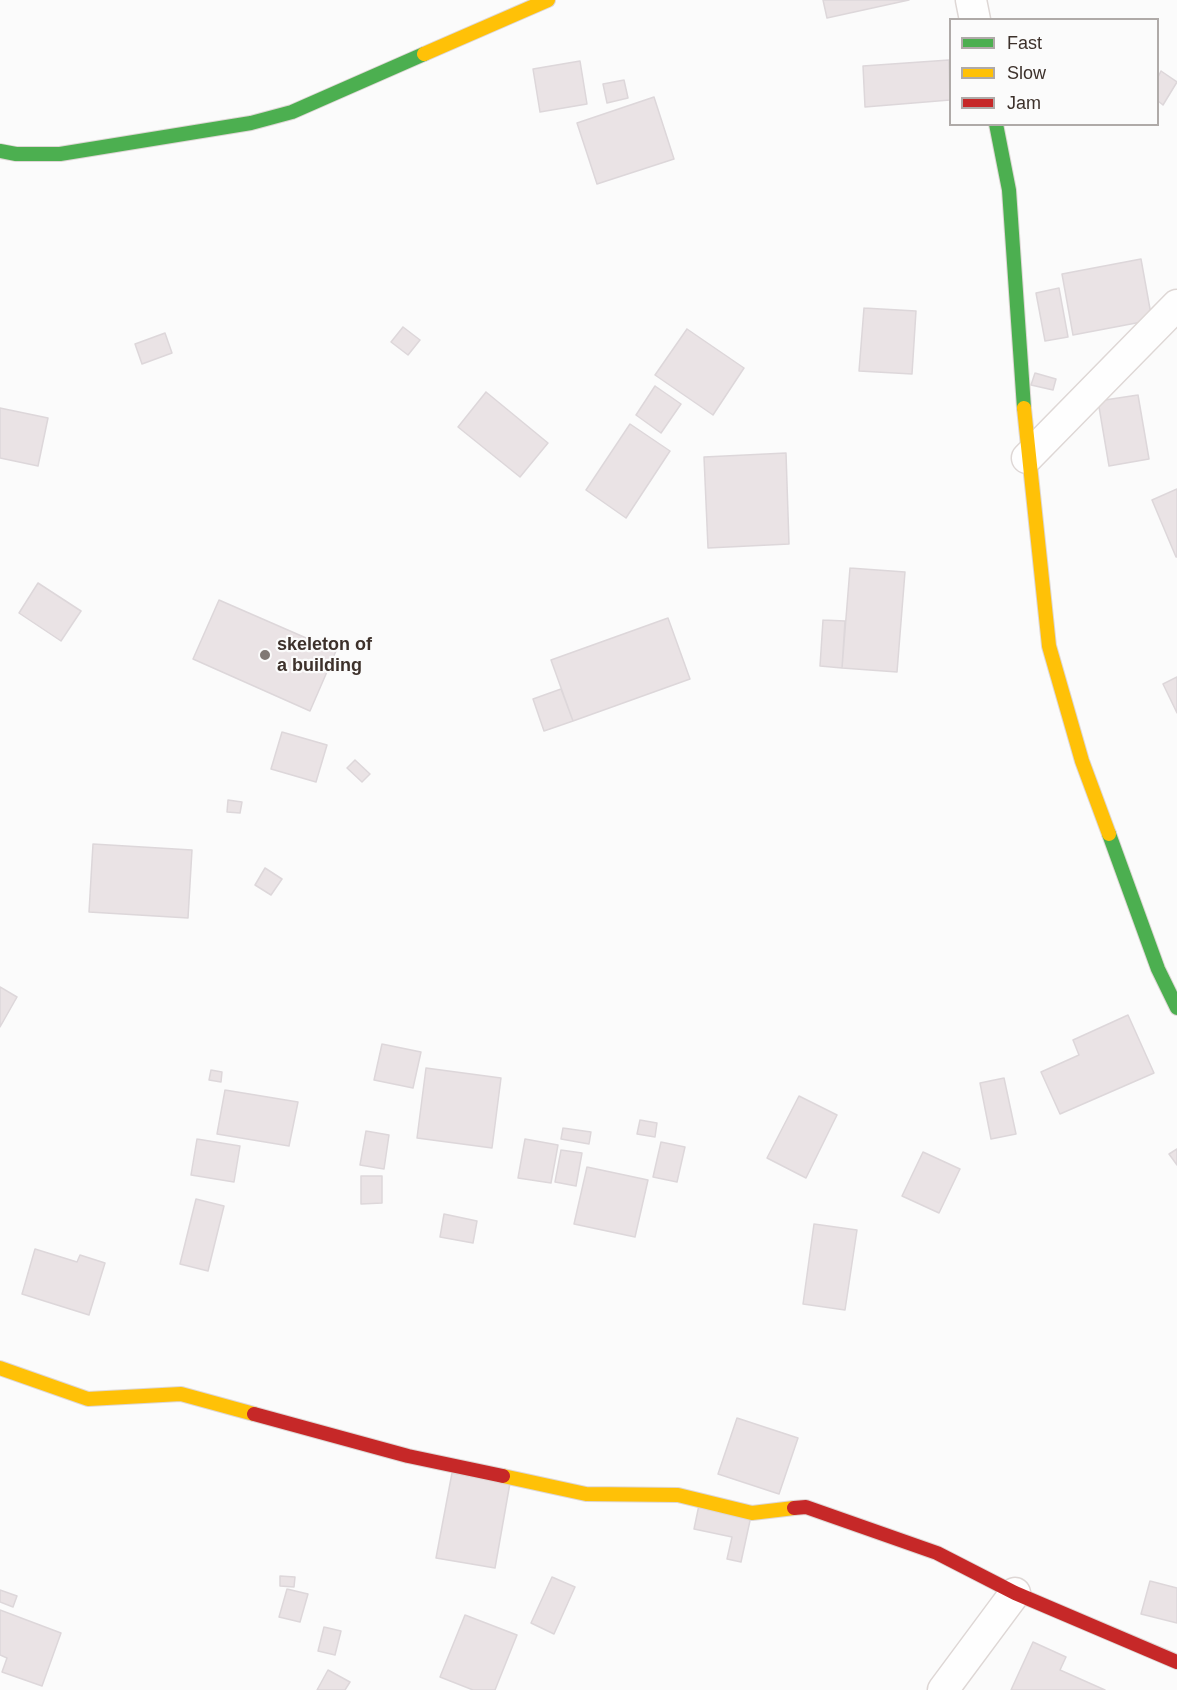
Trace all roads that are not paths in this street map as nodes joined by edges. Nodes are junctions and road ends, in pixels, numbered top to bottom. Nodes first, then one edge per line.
1 (548, 0) edge
2 (971, 0) edge
3 (975, 18) edge
4 (996, 126) edge
5 (0, 151) edge
6 (1177, 305) edge
7 (1026, 458) junction
8 (1177, 1008) edge
9 (0, 1368) edge
10 (1016, 1593) junction
11 (1177, 1662) edge
12 (943, 1690) edge

1 - 5 street
2 - 3 street
4 - 7 street
6 - 7 street
7 - 8 street
9 - 10 street
10 - 11 street
10 - 12 street

